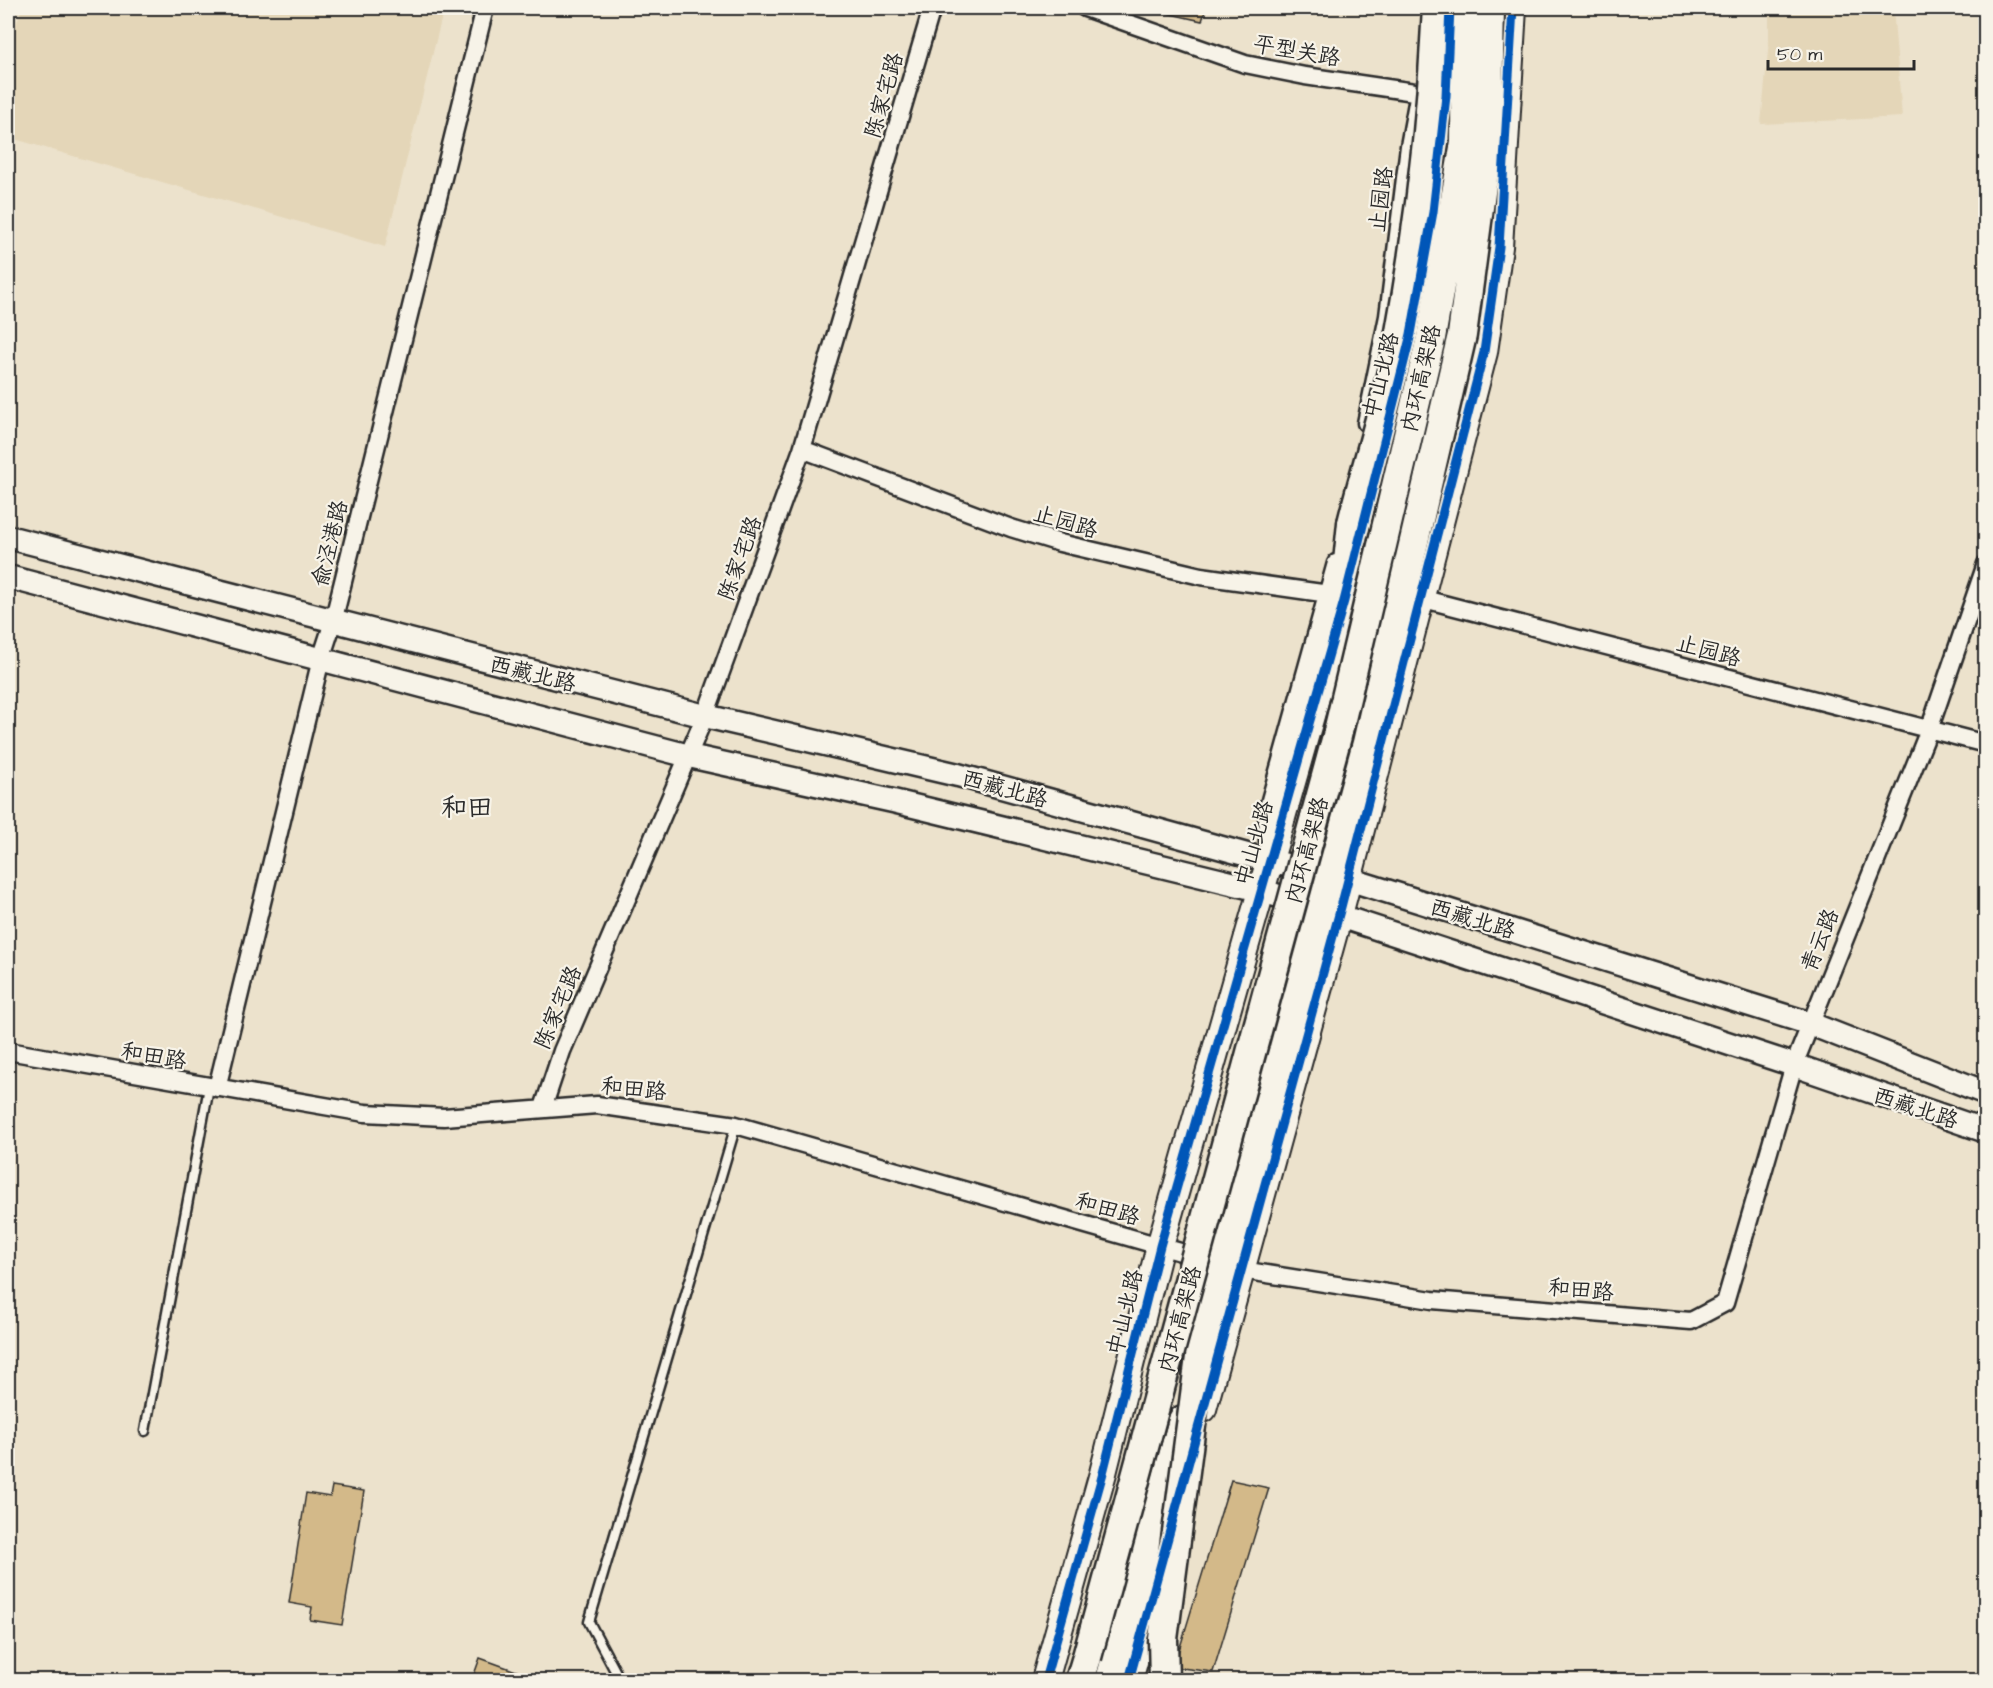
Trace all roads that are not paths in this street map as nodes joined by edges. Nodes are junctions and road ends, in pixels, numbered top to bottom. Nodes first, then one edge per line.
1 (485, 8) edge
2 (932, 8) edge
3 (1084, 8) edge
4 (1437, 8) edge
5 (1450, 8) edge
6 (1466, 8) edge
7 (1490, 8) edge
8 (1513, 8) edge
9 (1419, 92) junction
10 (1446, 96) junction
11 (1509, 105) junction
12 (802, 449) junction
13 (8, 537) edge
14 (1986, 564) edge
15 (8, 577) edge
16 (1337, 598) junction
17 (1420, 598) junction
18 (333, 622) junction
19 (321, 659) junction
20 (705, 717) junction
21 (1929, 730) junction
22 (1986, 744) edge
23 (689, 756) junction
24 (1269, 861) junction
25 (1348, 879) junction
26 (1260, 890) junction
27 (1337, 916) junction
28 (1808, 1023) junction
29 (8, 1051) edge
30 (1794, 1065) junction
31 (213, 1088) junction
32 (1986, 1093) edge
33 (543, 1108) junction
34 (736, 1125) junction
35 (1986, 1131) edge
36 (1161, 1246) junction
37 (1247, 1271) junction
38 (1691, 1321) joint
39 (1200, 1357) junction
40 (145, 1431) dead end
41 (1078, 1557) junction
42 (1083, 1673) edge
43 (620, 1680) edge
44 (1033, 1680) edge
45 (1045, 1680) edge
46 (1110, 1680) edge
47 (1129, 1680) edge
48 (1164, 1680) edge

1 - 18 street, 俞泾港路
2 - 12 street, 陈家宅路
3 - 9 street, 平型关路
4 - 16 highway, bridge
5 - 10 main road, 中山北路
6 - 42 highway, 内环高架路, bridge
7 - 39 highway, 内环高架路, bridge
8 - 11 main road
9 - 10 street, 平型关路
9 - 16 street, 止园路
10 - 11 street, 平型关路
10 - 16 main road, 中山北路
11 - 17 main road
12 - 16 street, 止园路
12 - 20 street, 陈家宅路
13 - 18 main road, 西藏北路
14 - 21 street, 青云路
15 - 19 main road, 西藏北路
16 - 24 main road, 中山北路
17 - 21 street, 止园路
17 - 25 main road
18 - 19 street, 俞泾港路
18 - 20 main road, 西藏北路
19 - 23 main road, 西藏北路
19 - 31 street, 俞泾港路
20 - 23 street, 陈家宅路
20 - 24 main road, 西藏北路
21 - 22 street, 止园路
21 - 28 street, 青云路
23 - 26 main road, 西藏北路
23 - 33 street, 陈家宅路
24 - 25 main road, 西藏北路
24 - 26 main road, 中山北路
25 - 27 main road
25 - 28 main road, 西藏北路
26 - 27 main road, 西藏北路
26 - 36 main road, 中山北路
27 - 30 main road, 西藏北路
27 - 37 main road
28 - 30 street, 青云路
28 - 32 main road, 西藏北路
29 - 31 street, 和田路
30 - 35 main road, 西藏北路
30 - 38 street, 青云路
31 - 33 street, 和田路
31 - 40 lane
33 - 34 street, 和田路
34 - 36 street, 和田路
34 - 43 lane
36 - 37 street, 和田路
36 - 41 main road, 中山北路
37 - 38 street, 和田路
37 - 47 main road
39 - 46 highway, 内环高架路, bridge
39 - 48 highway, bridge
41 - 44 main road
41 - 45 main road, 中山北路

